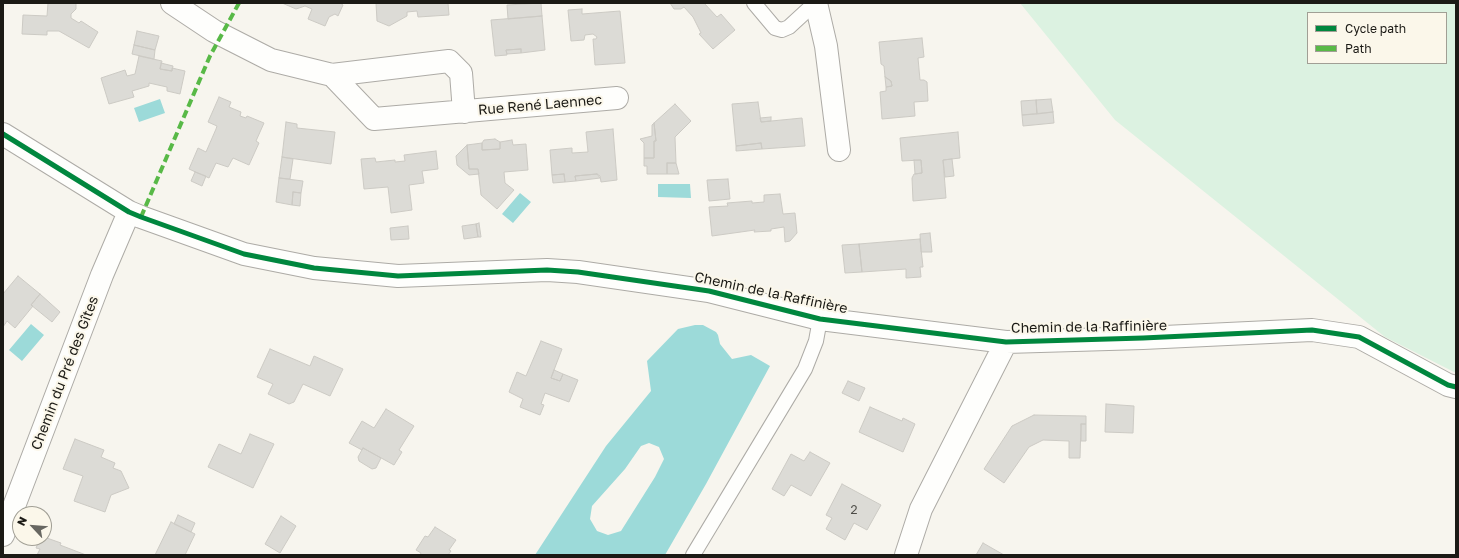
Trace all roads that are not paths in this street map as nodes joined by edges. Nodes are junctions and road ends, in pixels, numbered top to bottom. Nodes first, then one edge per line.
1 (172, 3) edge
2 (754, 3) edge
3 (815, 3) edge
4 (332, 76) junction
5 (616, 98) dead end
6 (464, 112) junction
7 (3, 134) edge
8 (838, 150) dead end
9 (129, 212) junction
10 (820, 320) junction
11 (1006, 342) junction
12 (1456, 387) edge
13 (3, 535) edge
14 (693, 555) edge
15 (906, 555) edge

1 - 4 street, Rue René Laennec
2 - 3 lane
3 - 8 street
4 - 6 street, Rue René Laennec
4 - 6 street, Rue René Laennec
5 - 6 street, Rue René Laennec
7 - 9 street, Chemin de la Raffinière
9 - 10 street, Chemin de la Raffinière
9 - 13 street, Chemin du Pré des Gîtes
10 - 11 street, Chemin de la Raffinière
10 - 14 lane
11 - 12 street, Chemin de la Raffinière
11 - 15 street

